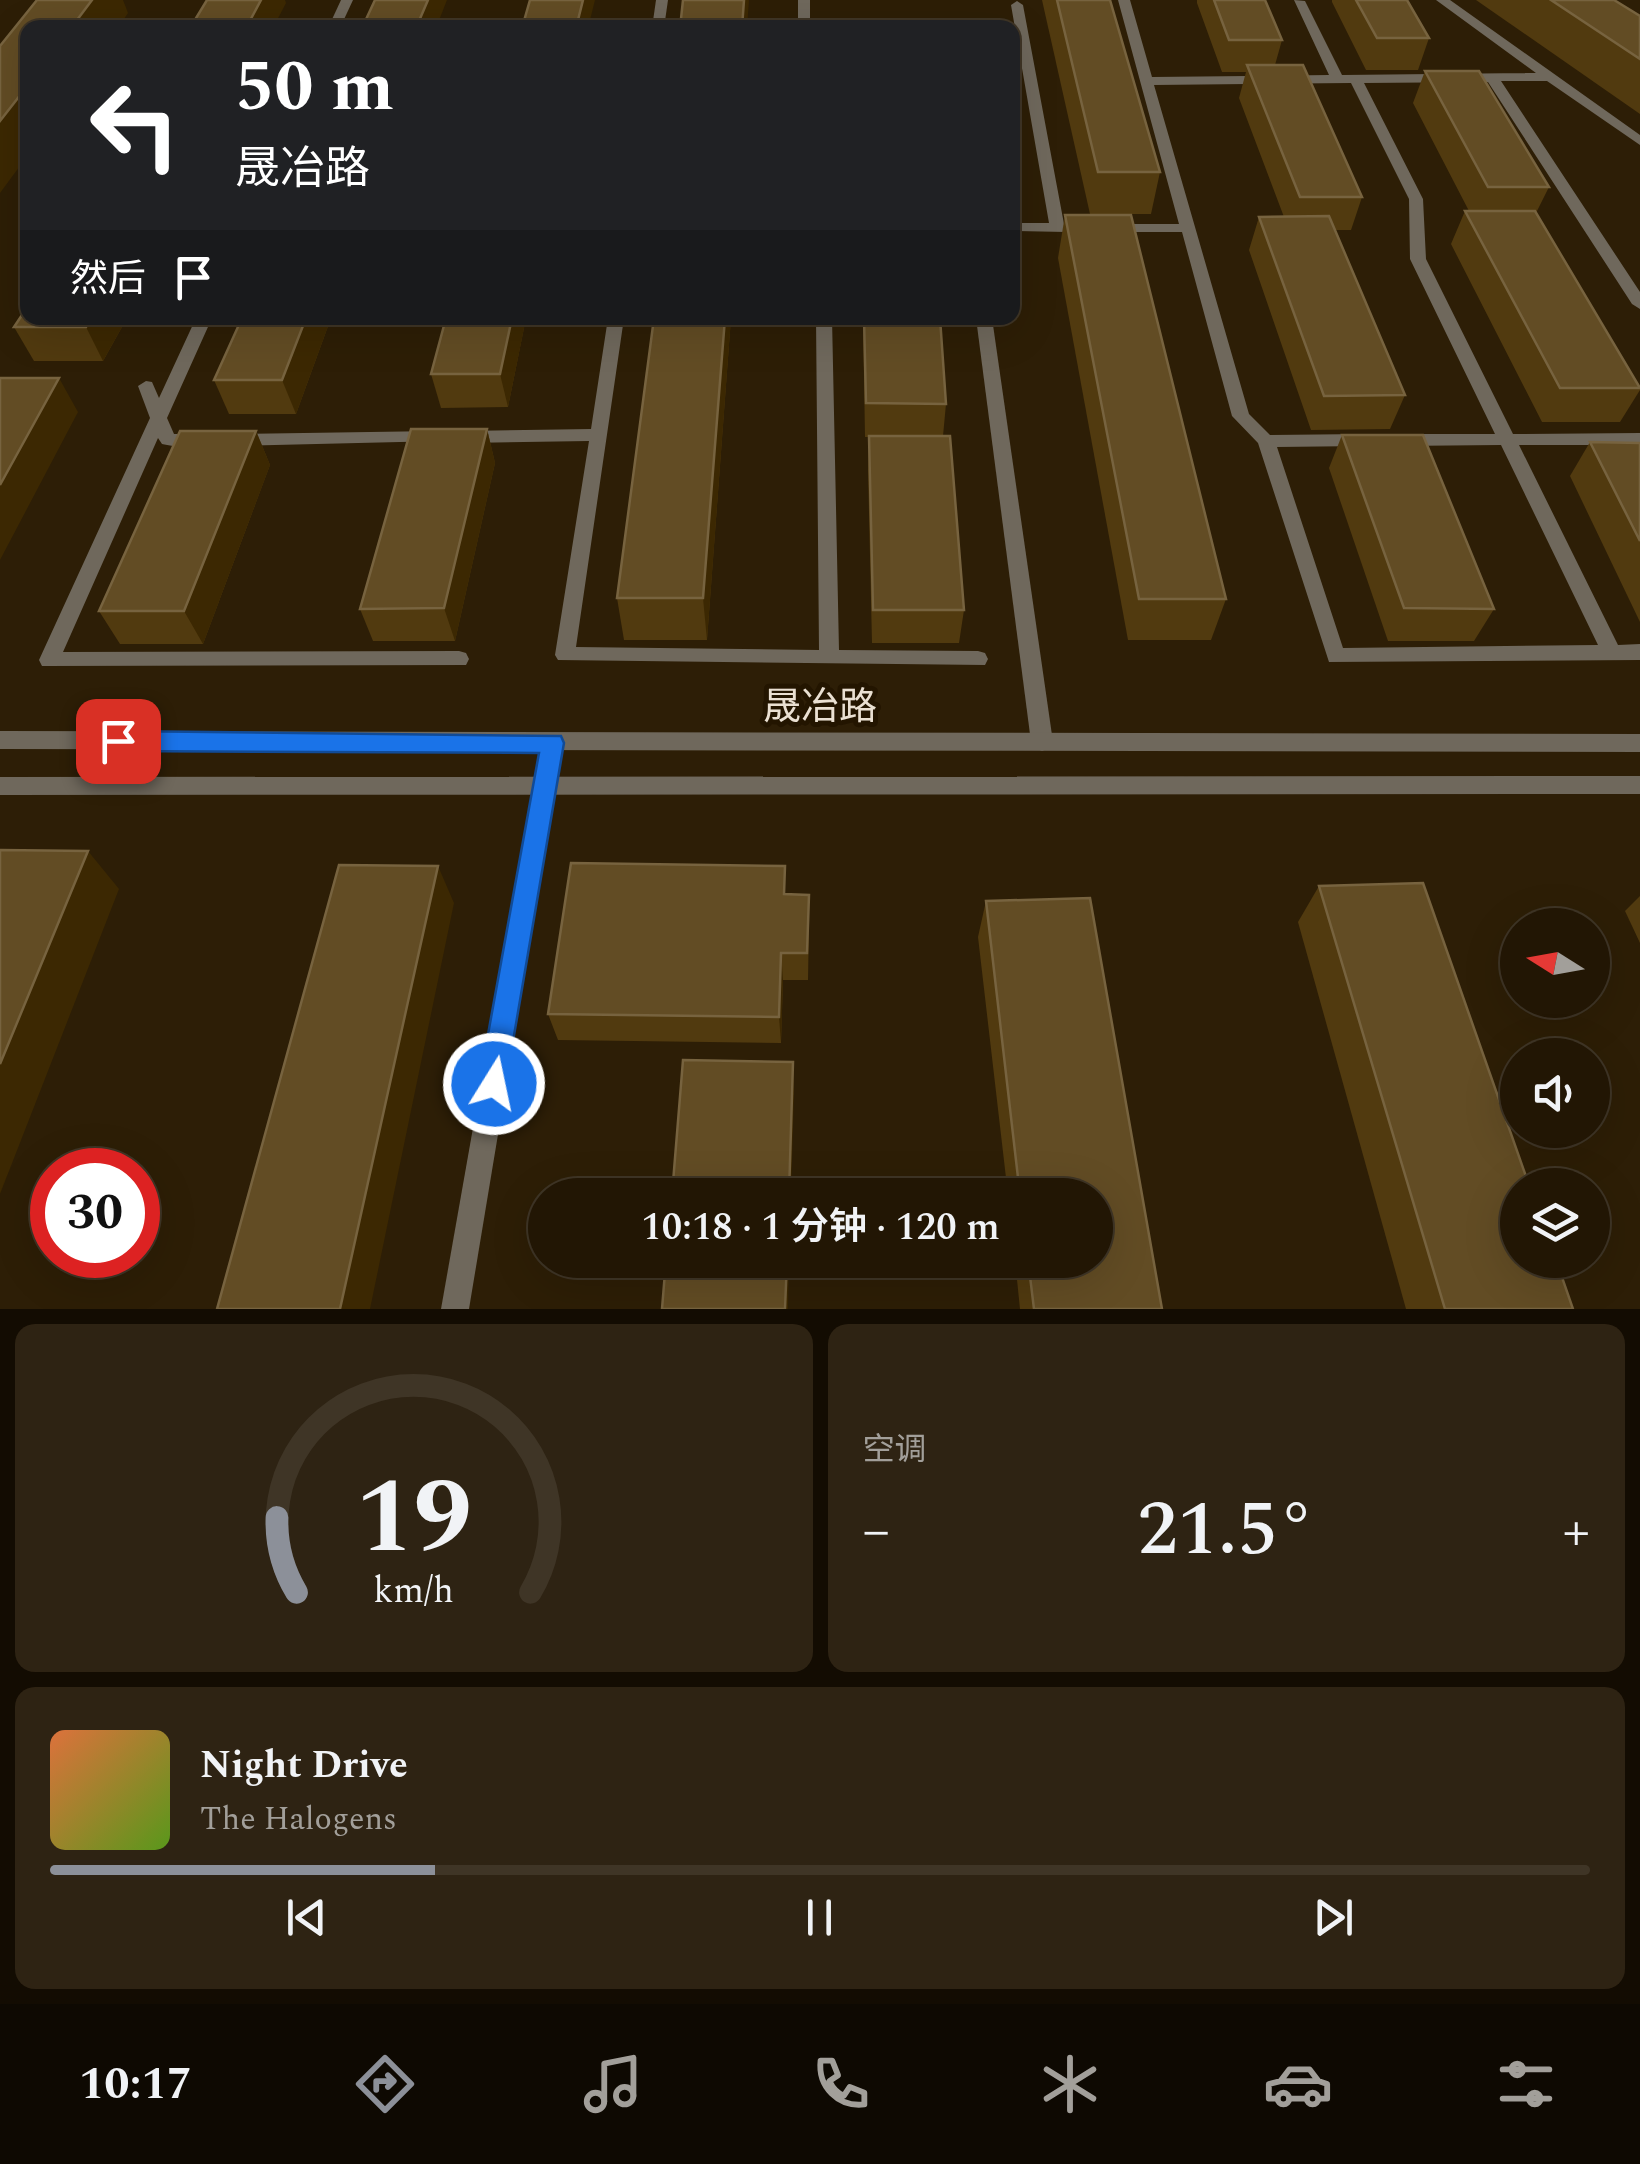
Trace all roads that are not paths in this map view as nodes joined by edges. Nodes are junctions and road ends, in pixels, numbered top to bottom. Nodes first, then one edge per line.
1 (1124, 0) edge
2 (1442, 0) edge
3 (1299, 1) edge
4 (1017, 5) dead end
5 (1020, 20) edge
6 (1020, 22) edge
7 (1492, 77) junction
8 (1550, 77) junction
9 (1336, 79) junction
10 (1356, 79) junction
11 (1147, 80) junction
12 (1640, 141) edge
13 (1020, 228) edge
14 (1057, 228) junction
15 (1076, 228) edge
16 (1094, 228) edge
17 (1188, 228) junction
18 (1640, 304) edge
19 (201, 325) edge
20 (615, 325) edge
21 (824, 325) edge
22 (985, 325) edge
23 (146, 386) dead end
24 (598, 435) junction
25 (1640, 439) edge
26 (1266, 440) junction
27 (1640, 652) edge
28 (1612, 653) junction
29 (829, 658) junction
30 (459, 659) dead end
31 (978, 659) dead end
32 (0, 740) edge
33 (1042, 742) junction
34 (552, 743) junction
35 (1640, 743) edge
36 (1640, 784) edge
37 (545, 785) junction
38 (0, 786) edge
39 (454, 1309) edge

1 - 11 street
2 - 8 street
3 - 9 street
4 - 5 street
6 - 14 street
7 - 8 street
7 - 10 street
7 - 18 street
8 - 12 street
9 - 10 street
9 - 11 street
10 - 28 street
11 - 17 street
13 - 14 street
14 - 15 street
16 - 17 street
17 - 26 street
19 - 30 street
20 - 24 street
21 - 29 street
22 - 33 street
23 - 24 street
24 - 29 street
25 - 26 street
26 - 28 street
27 - 28 street
29 - 31 street
32 - 34 street, 晟冶路
33 - 34 street, 晟冶路
33 - 35 street, 晟冶路
34 - 37 street
36 - 37 street, 晟冶路
37 - 38 street, 晟冶路
37 - 39 street

